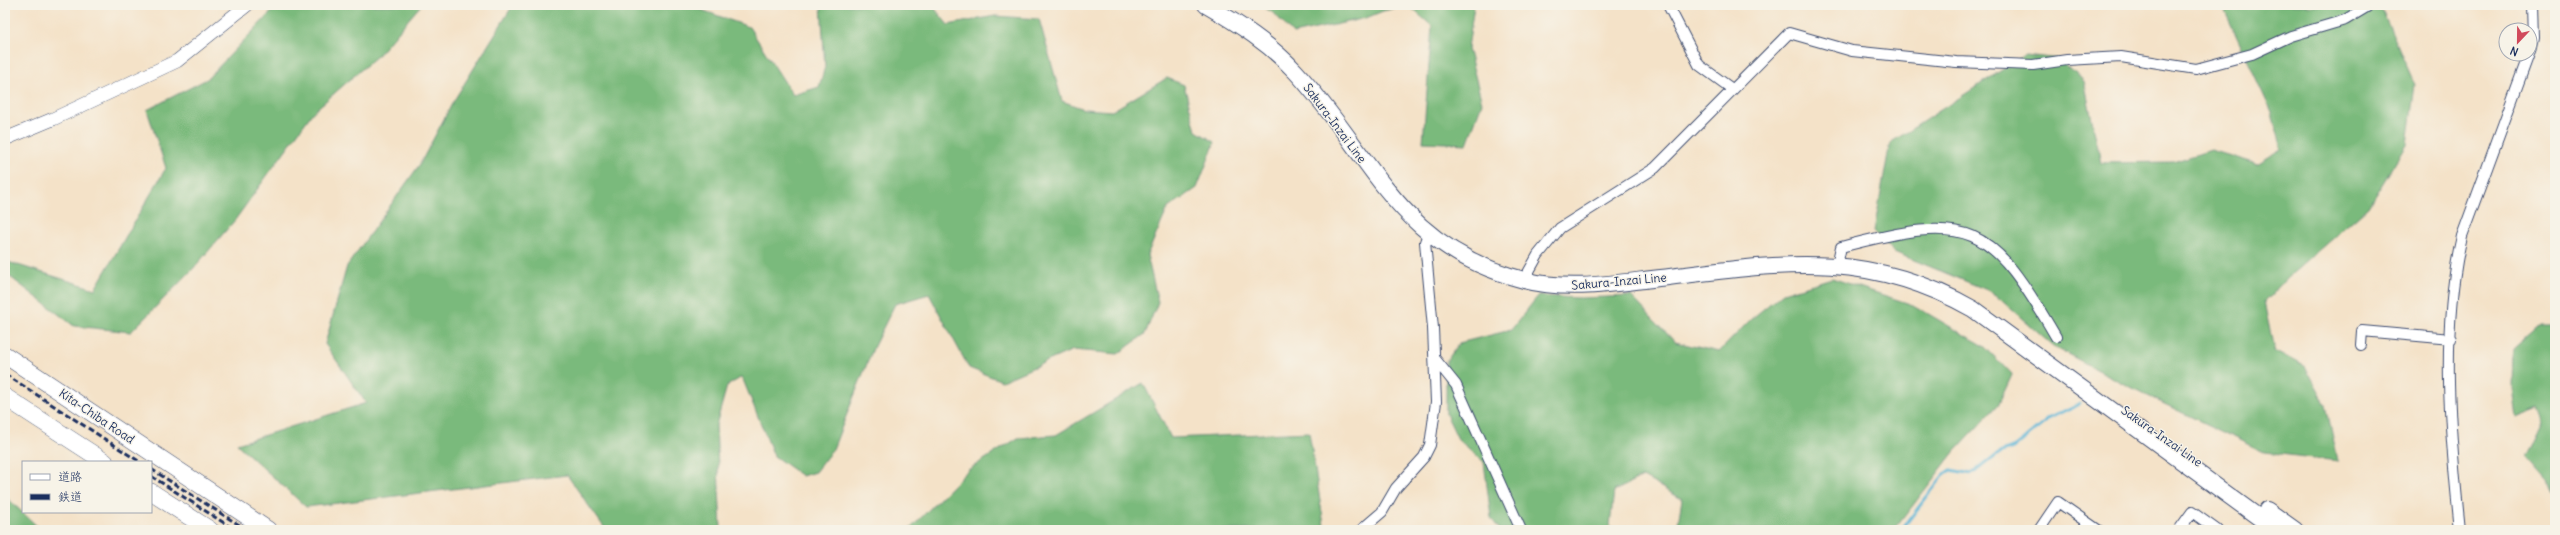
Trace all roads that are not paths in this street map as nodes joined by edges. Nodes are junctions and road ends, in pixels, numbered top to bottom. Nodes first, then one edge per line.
1 (248, 5) edge
2 (1206, 5) edge
3 (1668, 5) edge
4 (2370, 5) edge
5 (2532, 5) edge
6 (2533, 22) edge
7 (2527, 62) edge
8 (1732, 89) junction
9 (5, 139) edge
10 (1428, 234) junction
11 (1837, 265) junction
12 (1524, 280) junction
13 (2056, 337) dead end
14 (2451, 339) junction
15 (2361, 345) dead end
16 (2026, 346) junction
17 (5, 355) edge
18 (1434, 359) junction
19 (5, 397) edge
20 (103, 461) edge
21 (152, 493) edge
22 (2044, 528) edge
23 (210, 530) edge
24 (268, 530) edge
25 (1361, 530) edge
26 (1521, 530) edge
27 (2098, 530) edge
28 (2179, 530) edge
29 (2217, 530) edge
30 (2276, 530) edge
31 (2295, 530) edge
32 (2460, 530) edge

1 - 9 street
2 - 10 main road, Sakura-Inzai Line
3 - 8 street
4 - 8 street
5 - 6 street
7 - 14 street
8 - 12 street
10 - 12 main road, Sakura-Inzai Line
10 - 18 street
11 - 12 main road, Sakura-Inzai Line
11 - 13 street
11 - 16 main road, Sakura-Inzai Line
14 - 15 street
14 - 32 street
16 - 30 main road, Sakura-Inzai Line
16 - 31 main road, Sakura-Inzai Line
17 - 24 highway, Kita-Chiba Road
18 - 25 street
18 - 26 street
19 - 20 highway
21 - 23 highway
22 - 27 street
28 - 29 street

